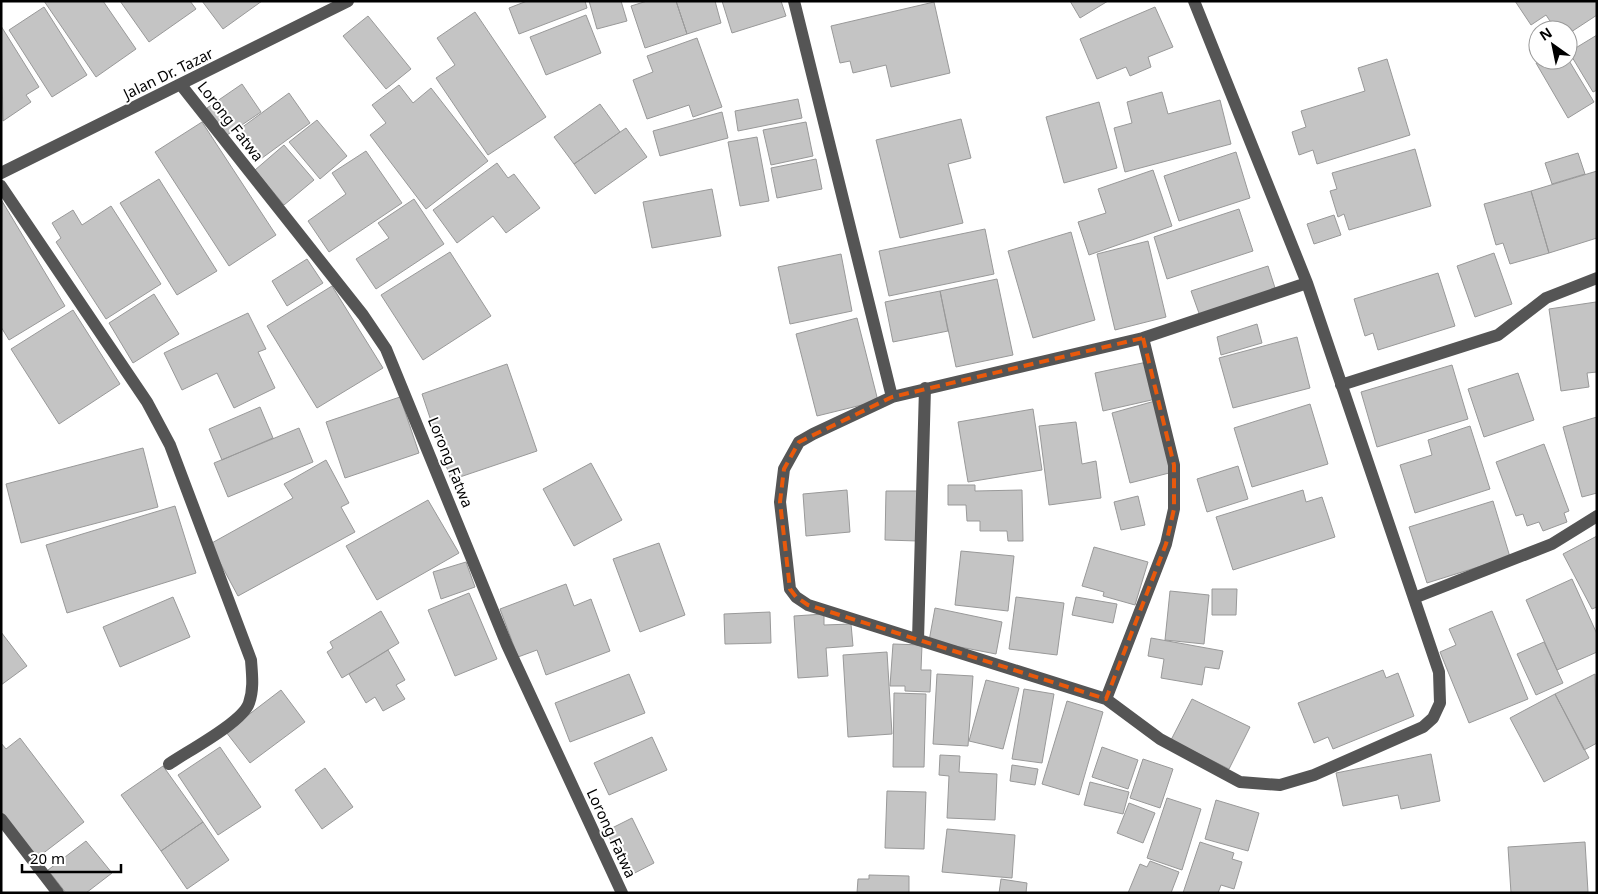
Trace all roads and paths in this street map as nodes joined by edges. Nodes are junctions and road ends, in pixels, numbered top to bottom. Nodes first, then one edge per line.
1 (348, 1) edge
2 (794, 1) edge
3 (1194, 1) edge
4 (182, 85) junction
5 (1, 173) edge
6 (1, 186) edge
7 (1597, 278) edge
8 (1307, 283) junction
9 (1143, 338) junction
10 (1341, 385) junction
11 (925, 388) junction
12 (892, 397) junction
13 (1597, 516) edge
14 (1414, 598) junction
15 (918, 640) junction
16 (1106, 699) junction
17 (169, 764) dead end
18 (1, 819) edge
19 (58, 893) edge
20 (622, 893) edge

1 - 4 street, Jalan Dr. Tazar
2 - 12 street
3 - 8 street
4 - 5 street, Jalan Dr. Tazar
4 - 20 street, Lorong Fatwa
6 - 17 street
7 - 10 street
8 - 9 street
8 - 10 street
9 - 11 street
9 - 16 street
10 - 14 street
11 - 12 street
11 - 15 street
12 - 15 street
13 - 14 street
14 - 16 street
15 - 16 street
18 - 19 street

